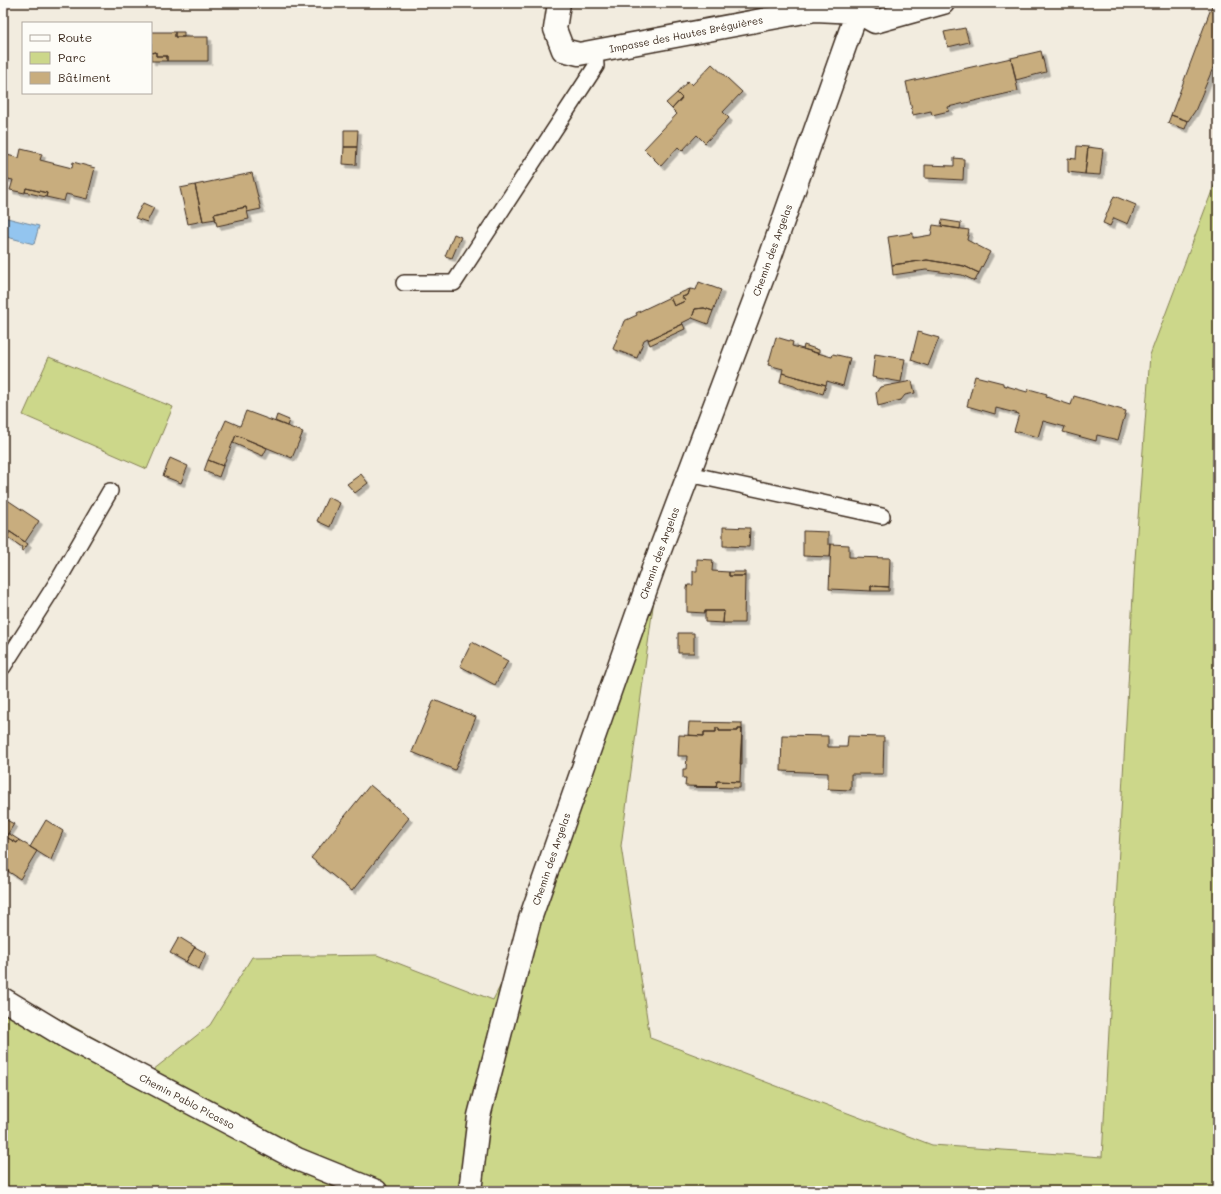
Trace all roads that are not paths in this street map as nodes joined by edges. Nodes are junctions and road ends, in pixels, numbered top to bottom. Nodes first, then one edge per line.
1 (559, 3) edge
2 (943, 3) edge
3 (857, 12) junction
4 (595, 51) junction
5 (404, 283) dead end
6 (689, 474) junction
7 (110, 491) dead end
8 (882, 516) dead end
9 (3, 667) edge
10 (3, 999) edge
11 (376, 1191) edge
12 (470, 1191) edge

1 - 4 street, Impasse des Hautes Bréguières
2 - 3 street
3 - 4 street, Impasse des Hautes Bréguières
3 - 6 street, Chemin des Argelas
4 - 5 lane
6 - 8 lane
6 - 12 street, Chemin des Argelas
7 - 9 lane
10 - 11 street, Chemin Pablo Picasso

